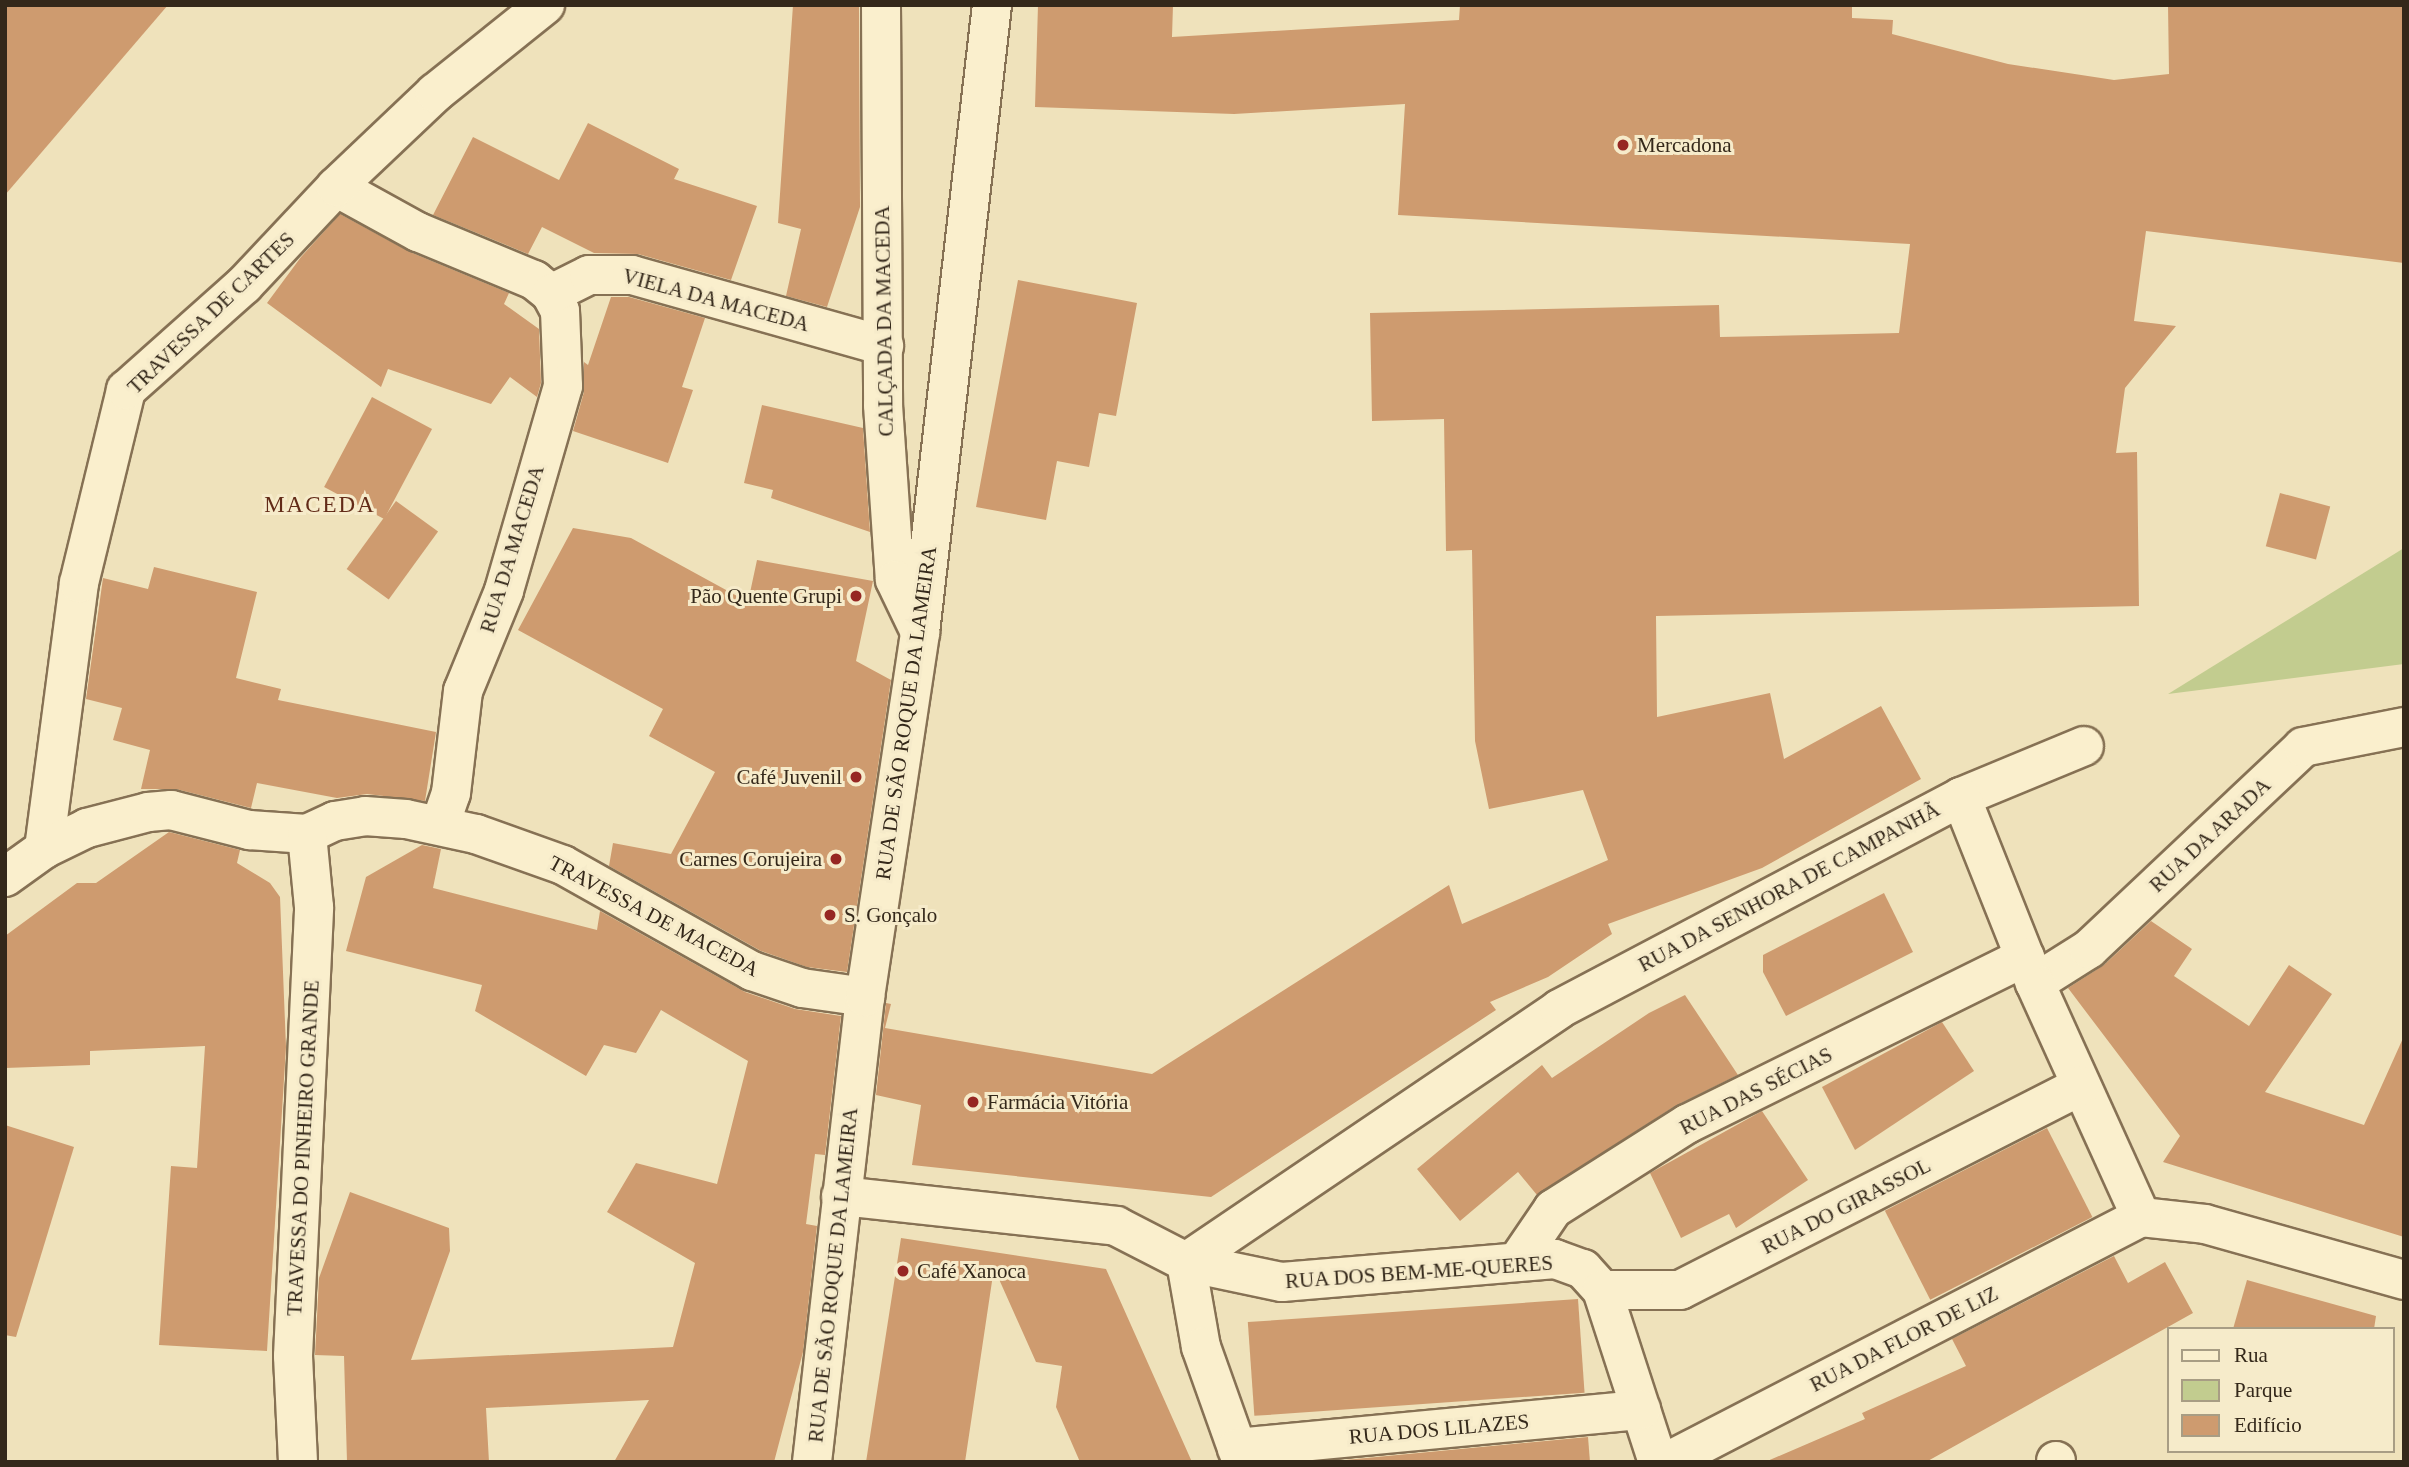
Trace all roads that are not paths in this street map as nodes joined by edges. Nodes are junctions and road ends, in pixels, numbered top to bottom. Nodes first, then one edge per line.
1 (545, 5) edge
2 (881, 5) edge
3 (992, 5) edge
4 (336, 187) junction
5 (556, 302) junction
6 (884, 346) junction
7 (920, 632) junction
8 (2404, 727) edge
9 (2084, 746) dead end
10 (1961, 797) junction
11 (440, 825) junction
12 (307, 834) junction
13 (44, 849) junction
14 (5, 877) edge
15 (2030, 970) junction
16 (865, 997) junction
17 (2081, 1086) junction
18 (841, 1196) junction
19 (2141, 1217) junction
20 (1186, 1262) junction
21 (1517, 1262) junction
22 (2404, 1280) edge
23 (1602, 1290) junction
24 (1641, 1410) junction
25 (1240, 1455) edge
26 (298, 1462) edge
27 (812, 1462) edge
28 (1658, 1462) edge
29 (1667, 1462) edge

1 - 4 street, TRAVESSA DE CARTES
2 - 6 street, CALÇADA DA MACEDA
3 - 7 street, RUA DE SÃO ROQUE DA LAMEIRA
4 - 5 street
4 - 13 street, TRAVESSA DE CARTES
5 - 6 street, VIELA DA MACEDA
5 - 11 street, RUA DA MACEDA
6 - 7 street, CALÇADA DA MACEDA
7 - 16 street, RUA DE SÃO ROQUE DA LAMEIRA
8 - 15 street, RUA DA ARADA
9 - 10 street
10 - 15 street, RUA DA SENHORA DE CAMPANHÃ
10 - 20 street, RUA DA SENHORA DE CAMPANHÃ
11 - 12 street, TRAVESSA DE MACEDA
11 - 16 street, TRAVESSA DE MACEDA
12 - 13 street, TRAVESSA DE MACEDA
12 - 26 street, TRAVESSA DO PINHEIRO GRANDE
13 - 14 street, TRAVESSA DE MACEDA
15 - 17 street, RUA DA SENHORA DE CAMPANHÃ
15 - 21 street, RUA DAS SÉCIAS
16 - 18 street, RUA DE SÃO ROQUE DA LAMEIRA
17 - 19 street, RUA DA SENHORA DE CAMPANHÃ
17 - 23 street, RUA DO GIRASSOL
18 - 20 street, RUA DOS BEM-ME-QUERES
18 - 27 street, RUA DE SÃO ROQUE DA LAMEIRA
19 - 22 street
19 - 29 street, RUA DA FLOR DE LIZ
20 - 21 street, RUA DOS BEM-ME-QUERES
20 - 25 street
21 - 23 street, RUA DOS BEM-ME-QUERES
23 - 24 street
24 - 25 street, RUA DOS LILAZES
24 - 28 street

